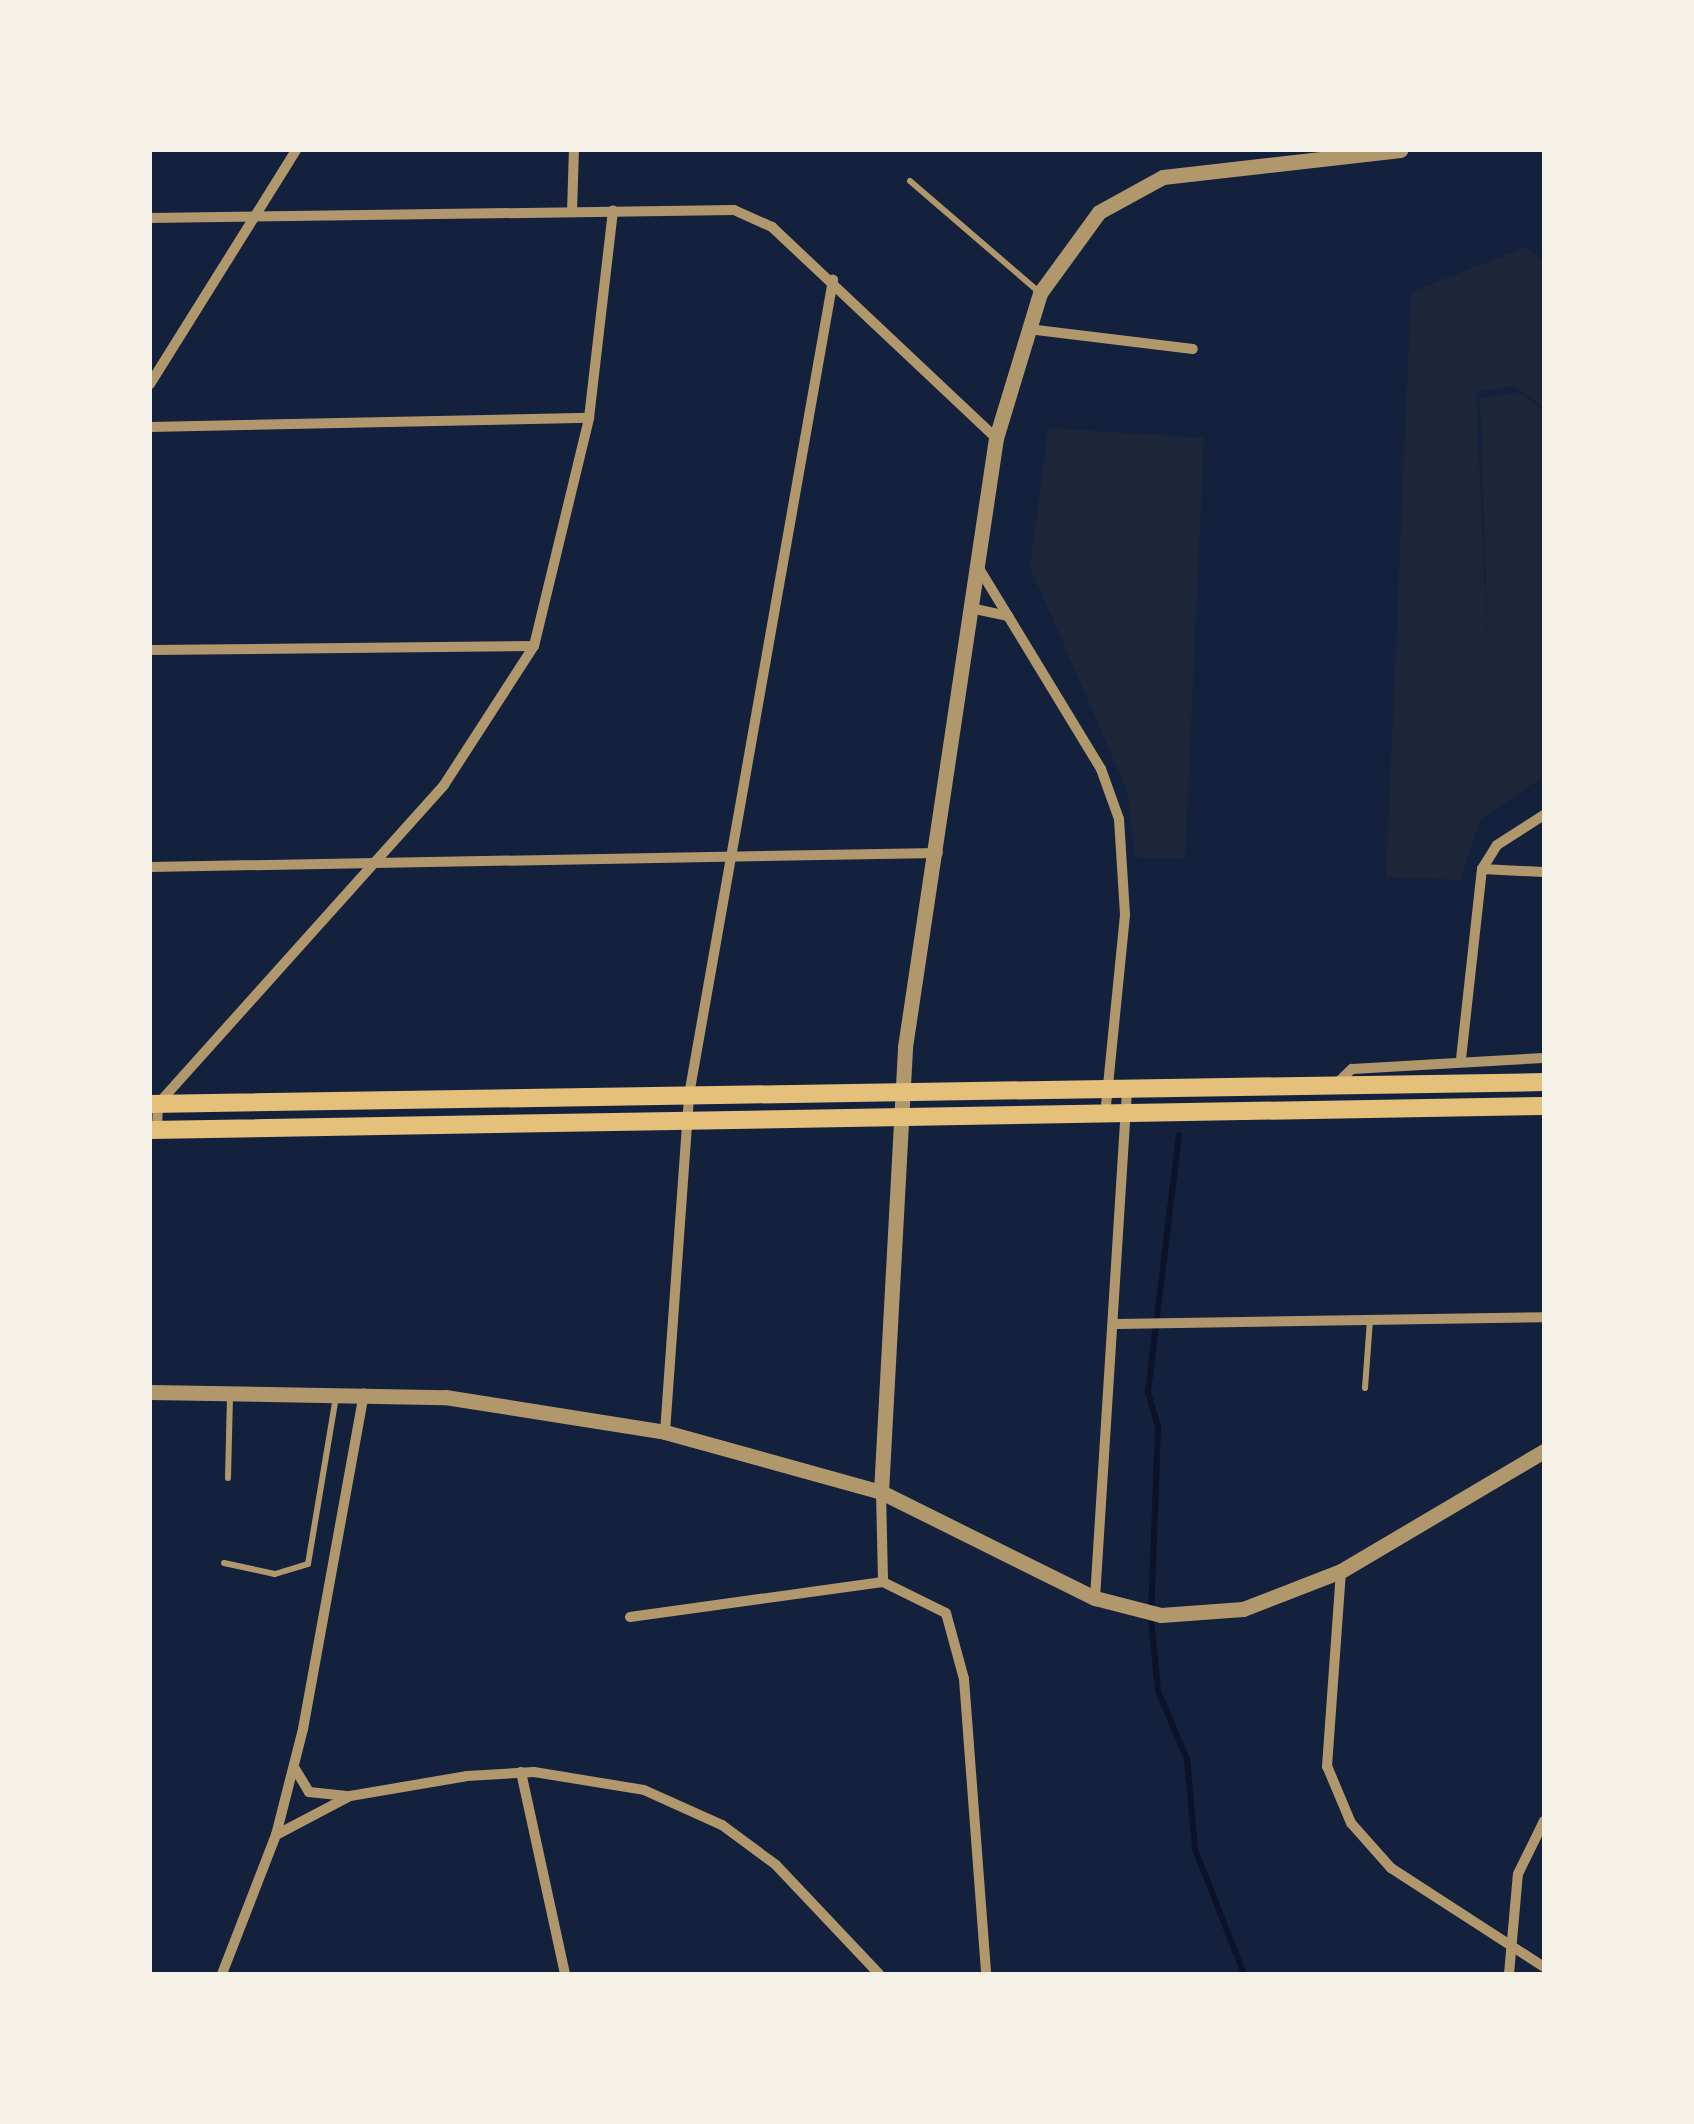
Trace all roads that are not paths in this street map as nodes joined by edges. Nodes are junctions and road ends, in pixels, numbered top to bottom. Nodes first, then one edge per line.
1 (296, 150) edge
2 (574, 150) edge
3 (1400, 150) edge
4 (910, 182) dead end
5 (613, 210) junction
6 (572, 212) junction
7 (249, 216) junction
8 (150, 218) edge
9 (833, 280) junction
10 (1040, 292) junction
11 (1028, 329) junction
12 (1193, 349) dead end
13 (150, 384) edge
14 (589, 418) junction
15 (150, 427) edge
16 (996, 438) junction
17 (980, 570) junction
18 (975, 609) junction
19 (1008, 616) junction
20 (534, 646) junction
21 (150, 650) edge
22 (1544, 815) edge
23 (938, 853) junction
24 (732, 857) junction
25 (378, 863) junction
26 (150, 867) edge
27 (1482, 868) junction
28 (1544, 872) edge
29 (1544, 1058) edge
30 (1462, 1059) junction
31 (1544, 1082) edge
32 (1330, 1090) junction
33 (1127, 1091) junction
34 (902, 1092) junction
35 (1106, 1092) junction
36 (689, 1094) junction
37 (154, 1104) edge
38 (1544, 1106) edge
39 (1105, 1117) junction
40 (1128, 1117) junction
41 (902, 1118) junction
42 (687, 1122) junction
43 (154, 1130) edge
44 (1544, 1317) edge
45 (1370, 1320) junction
46 (1116, 1324) junction
47 (1365, 1388) dead end
48 (150, 1392) edge
49 (230, 1392) junction
50 (337, 1394) junction
51 (364, 1394) junction
52 (665, 1432) junction
53 (1544, 1451) edge
54 (228, 1478) dead end
55 (881, 1492) junction
56 (224, 1563) dead end
57 (1341, 1572) junction
58 (884, 1582) junction
59 (1095, 1598) junction
60 (630, 1617) dead end
61 (293, 1766) junction
62 (521, 1772) junction
63 (350, 1796) junction
64 (1544, 1821) edge
65 (276, 1834) junction
66 (1511, 1947) junction
67 (1544, 1968) edge
68 (222, 1974) edge
69 (565, 1974) edge
70 (879, 1974) edge
71 (986, 1974) edge
72 (1508, 1974) edge

1 - 7 street
2 - 6 street
3 - 10 street
4 - 10 lane
5 - 6 street
5 - 9 street
5 - 14 street
6 - 7 street
7 - 8 street
7 - 13 street
9 - 16 street
9 - 24 street
10 - 11 street
11 - 12 street
11 - 16 street
14 - 15 street
14 - 20 street
16 - 17 street
17 - 18 street
17 - 19 street
18 - 19 street
18 - 23 street
19 - 35 street
20 - 21 street
20 - 25 street
22 - 27 street
23 - 24 street
23 - 34 street
24 - 25 street
24 - 36 street
25 - 26 street
25 - 37 street
27 - 28 street
27 - 30 street
29 - 30 street
30 - 32 street
31 - 32 main road
32 - 33 main road
33 - 35 main road
33 - 40 street
34 - 35 main road
34 - 36 main road
34 - 41 street
35 - 39 street
36 - 37 main road
36 - 42 street
37 - 43 street
38 - 40 main road
39 - 40 main road
39 - 41 main road
40 - 46 street
41 - 42 main road
41 - 55 street
42 - 43 main road
42 - 52 street
44 - 45 street
45 - 46 street
45 - 47 lane
46 - 59 street
48 - 49 street
49 - 50 street
49 - 54 lane
50 - 51 street
50 - 56 lane
51 - 52 street
51 - 61 street
52 - 55 street
53 - 57 street
55 - 58 street
55 - 59 street
57 - 59 street
57 - 66 street
58 - 60 street
58 - 71 street
61 - 63 street
61 - 65 street
62 - 63 street
62 - 69 street
62 - 70 street
63 - 65 street
64 - 66 street
65 - 68 street
66 - 67 street
66 - 72 street

